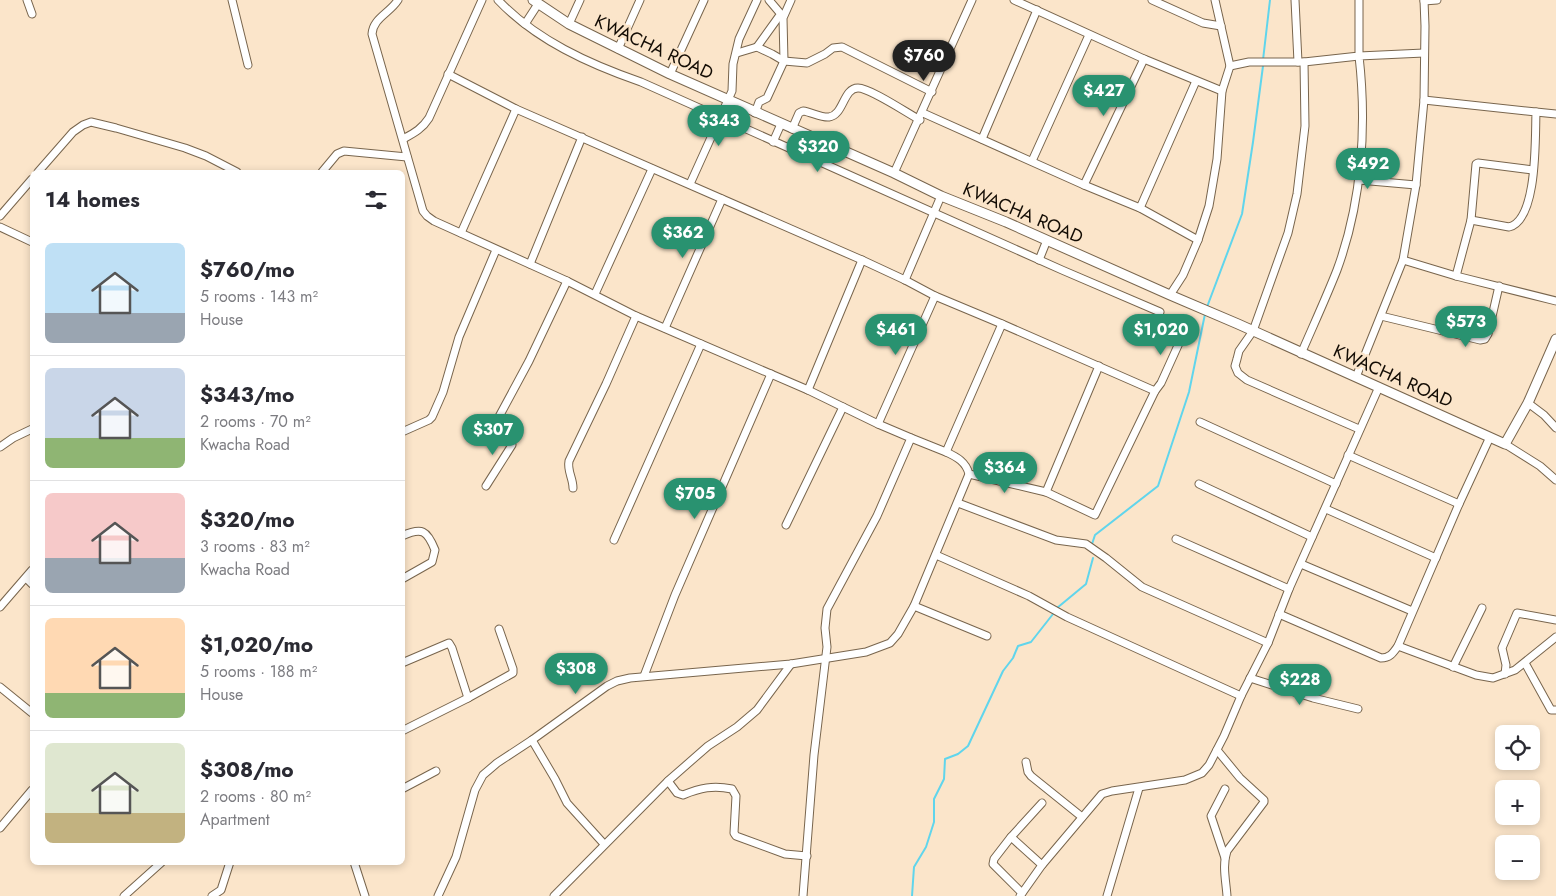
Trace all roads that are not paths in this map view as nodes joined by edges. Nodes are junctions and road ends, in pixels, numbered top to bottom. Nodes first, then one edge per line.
1 (28, 0) edge
2 (232, 0) edge
3 (398, 0) edge
4 (482, 0) edge
5 (498, 0) edge
6 (580, 0) edge
7 (640, 0) edge
8 (704, 0) edge
9 (757, 0) edge
10 (769, 0) edge
11 (791, 0) edge
12 (972, 0) edge
13 (1014, 0) edge
14 (1152, 0) edge
15 (1215, 0) edge
16 (1294, 0) edge
17 (1359, 0) edge
18 (1437, 0) edge
19 (1424, 1) edge
20 (535, 2) edge
21 (1036, 10) junction
22 (32, 14) dead end
23 (781, 16) junction
24 (525, 24) junction
25 (569, 24) junction
26 (1221, 26) junction
27 (1089, 35) junction
28 (757, 48) junction
29 (618, 49) junction
30 (737, 53) junction
31 (1424, 53) junction
32 (1359, 56) junction
33 (1144, 59) junction
34 (784, 61) junction
35 (1301, 62) junction
36 (248, 65) dead end
37 (1230, 66) junction
38 (448, 74) junction
39 (670, 74) junction
40 (1196, 81) junction
41 (1222, 91) junction
42 (932, 92) junction
43 (729, 100) junction
44 (1424, 100) junction
45 (516, 109) junction
46 (1536, 112) junction
47 (755, 113) junction
48 (1556, 114) edge
49 (921, 116) junction
50 (719, 118) junction
51 (781, 124) junction
52 (792, 129) junction
53 (582, 137) junction
54 (402, 139) junction
55 (982, 139) junction
56 (773, 142) junction
57 (822, 142) junction
58 (407, 157) junction
59 (814, 159) junction
60 (1032, 161) junction
61 (652, 169) junction
62 (40, 170) edge
63 (233, 170) edge
64 (324, 170) edge
65 (1533, 170) junction
66 (894, 173) junction
67 (1359, 180) junction
68 (30, 181) edge
69 (690, 184) junction
70 (1084, 185) junction
71 (1416, 185) junction
72 (941, 196) junction
73 (722, 199) junction
74 (1140, 208) junction
75 (934, 213) junction
76 (0, 216) edge
77 (1471, 220) junction
78 (0, 228) edge
79 (461, 233) junction
80 (1047, 240) junction
81 (1198, 240) junction
82 (30, 241) edge
83 (496, 250) junction
84 (862, 260) junction
85 (1039, 260) junction
86 (1403, 260) junction
87 (530, 264) junction
88 (1456, 276) junction
89 (906, 280) junction
90 (567, 281) junction
91 (1499, 286) junction
92 (595, 294) junction
93 (935, 296) junction
94 (1170, 296) junction
95 (1556, 301) edge
96 (1160, 312) dead end
97 (636, 316) junction
98 (1381, 316) junction
99 (1002, 324) junction
100 (665, 328) junction
101 (1185, 330) dead end
102 (1253, 331) junction
103 (1556, 339) edge
104 (701, 344) junction
105 (1301, 354) junction
106 (1099, 366) junction
107 (771, 374) junction
108 (1356, 377) junction
109 (1378, 387) junction
110 (808, 390) junction
111 (1155, 390) junction
112 (1528, 403) junction
113 (843, 407) junction
114 (1200, 422) dead end
115 (878, 424) junction
116 (1556, 428) edge
117 (1359, 429) junction
118 (30, 430) edge
119 (405, 431) edge
120 (1490, 437) junction
121 (911, 438) junction
122 (1505, 444) junction
123 (0, 447) edge
124 (946, 452) junction
125 (1348, 455) junction
126 (969, 474) junction
127 (1556, 480) edge
128 (1199, 484) dead end
129 (1336, 484) junction
130 (486, 486) dead end
131 (573, 488) dead end
132 (1046, 492) junction
133 (958, 503) junction
134 (1459, 504) junction
135 (1326, 510) junction
136 (786, 525) dead end
137 (405, 535) edge
138 (1312, 537) junction
139 (1176, 539) dead end
140 (614, 540) dead end
141 (936, 554) junction
142 (1436, 558) junction
143 (1301, 564) junction
144 (30, 573) edge
145 (405, 577) edge
146 (26, 578) junction
147 (30, 582) edge
148 (1289, 589) junction
149 (914, 606) junction
150 (0, 607) edge
151 (1482, 608) dead end
152 (1412, 611) junction
153 (1279, 614) junction
154 (1556, 620) edge
155 (499, 629) dead end
156 (987, 636) dead end
157 (1556, 637) edge
158 (1268, 643) junction
159 (1398, 646) junction
160 (825, 659) junction
161 (405, 662) edge
162 (1525, 663) junction
163 (791, 664) junction
164 (1453, 667) junction
165 (1505, 674) junction
166 (644, 676) junction
167 (1250, 678) junction
168 (0, 687) edge
169 (1241, 696) junction
170 (468, 698) junction
171 (1358, 709) dead end
172 (1556, 710) edge
173 (30, 711) edge
174 (405, 730) edge
175 (532, 740) junction
176 (1217, 750) junction
177 (1026, 762) dead end
178 (436, 772) dead end
179 (668, 781) junction
180 (405, 788) edge
181 (1139, 788) junction
182 (1225, 789) dead end
183 (30, 792) edge
184 (1042, 803) dead end
185 (1082, 817) junction
186 (0, 828) edge
187 (1011, 837) junction
188 (604, 844) junction
189 (807, 856) junction
190 (1225, 858) junction
191 (159, 865) edge
192 (229, 865) edge
193 (355, 865) edge
194 (1042, 865) junction
195 (133, 893) edge
196 (1021, 895) edge
197 (124, 896) edge
198 (212, 896) edge
199 (365, 896) edge
200 (438, 896) edge
201 (554, 896) edge
202 (803, 896) edge
203 (1107, 896) edge
204 (1227, 896) edge

1 - 22 street
2 - 36 street
3 - 54 street
4 - 38 street
5 - 24 street
6 - 25 street
7 - 29 street
8 - 39 street
9 - 30 street
10 - 23 street
11 - 23 street
12 - 42 street
13 - 21 street
14 - 26 street
15 - 26 street
16 - 35 street
17 - 32 street
18 - 19 street
19 - 31 street
20 - 24 street
20 - 25 main road, KWACHA ROAD
21 - 27 street
21 - 55 street
23 - 28 street
23 - 34 street
24 - 50 street
25 - 29 main road, KWACHA ROAD
26 - 37 street
27 - 33 street
27 - 60 street
28 - 30 street
28 - 34 street
29 - 39 main road, KWACHA ROAD
30 - 43 street
31 - 32 street
31 - 44 street
32 - 35 street
32 - 67 street
33 - 40 street
33 - 70 street
34 - 42 street
34 - 47 street
35 - 37 street
35 - 102 street
37 - 41 street
38 - 45 street
38 - 54 street
39 - 43 main road, KWACHA ROAD
40 - 41 street
40 - 74 street
41 - 81 street
42 - 49 street
43 - 47 main road, KWACHA ROAD
43 - 50 street
44 - 46 street
44 - 71 street
45 - 53 street
45 - 79 street
46 - 48 street
46 - 65 street
47 - 51 main road, KWACHA ROAD
49 - 52 street
49 - 55 street
49 - 66 street
50 - 56 street
50 - 69 street
51 - 52 main road, KWACHA ROAD
51 - 56 street
52 - 57 main road, KWACHA ROAD
53 - 61 street
53 - 87 street
54 - 58 street
55 - 60 street
56 - 59 street
57 - 59 street
57 - 66 main road, KWACHA ROAD
58 - 64 street
58 - 79 street
59 - 75 street
60 - 70 street
61 - 69 street
61 - 92 street
62 - 63 street
65 - 77 street
65 - 77 street
66 - 72 main road, KWACHA ROAD
67 - 71 street
67 - 105 street
68 - 76 street
69 - 73 street
70 - 74 street
71 - 86 street
72 - 75 street
72 - 80 main road, KWACHA ROAD
73 - 84 street
73 - 100 street
74 - 81 street
75 - 85 street
75 - 89 street
77 - 88 street
78 - 82 street
79 - 83 street
80 - 85 street
80 - 94 main road, KWACHA ROAD
81 - 94 street
83 - 87 street
83 - 119 street
84 - 89 street
84 - 110 street
85 - 96 street
86 - 88 street
86 - 98 street
87 - 90 street
88 - 91 street
89 - 93 street
90 - 92 street
90 - 130 street
91 - 95 street
91 - 98 street
92 - 97 street
93 - 99 street
93 - 115 street
94 - 102 main road, KWACHA ROAD
97 - 100 street
97 - 131 street
98 - 108 street
99 - 106 street
99 - 124 street
100 - 104 street
101 - 111 street
102 - 105 main road, KWACHA ROAD
102 - 117 street
103 - 112 main road
104 - 107 street
104 - 140 street
105 - 108 main road, KWACHA ROAD
106 - 111 street
106 - 132 street
107 - 110 street
107 - 166 street
108 - 109 main road, KWACHA ROAD
109 - 117 street
109 - 120 main road, KWACHA ROAD
110 - 113 street
111 - 132 street
112 - 116 street
112 - 122 main road
113 - 115 street
113 - 136 street
114 - 129 street
115 - 121 street
117 - 125 street
118 - 123 street
120 - 122 main road, KWACHA ROAD
120 - 134 street
121 - 124 street
121 - 160 street
122 - 127 street
124 - 126 street
125 - 129 street
125 - 134 street
126 - 132 street
126 - 133 street
128 - 138 street
129 - 135 street
133 - 141 street
133 - 158 street
134 - 142 street
135 - 138 street
135 - 142 street
137 - 145 street
138 - 143 street
139 - 148 street
141 - 149 street
141 - 169 street
142 - 152 street
143 - 148 street
143 - 152 street
144 - 146 street
146 - 147 street
146 - 150 street
148 - 153 street
149 - 156 street
149 - 160 street
151 - 164 street
152 - 159 street
153 - 158 street
153 - 159 street
154 - 165 street
155 - 170 street
157 - 162 street
158 - 167 street
159 - 164 street
160 - 163 street
160 - 189 street
161 - 170 street
162 - 165 street
162 - 172 street
163 - 166 street
163 - 179 street
164 - 165 street
166 - 175 street
167 - 169 street
167 - 171 street
168 - 173 street
169 - 176 street
170 - 174 street
175 - 188 street
175 - 200 street
176 - 181 street
176 - 190 street
177 - 185 street
178 - 180 street
179 - 188 street
179 - 189 street
181 - 185 street
181 - 203 street
182 - 190 street
183 - 186 street
184 - 187 street
185 - 194 street
187 - 194 street
187 - 196 street
188 - 201 street
189 - 202 street
190 - 204 street
191 - 195 street
192 - 198 street
193 - 199 street
194 - 196 street
195 - 197 street

